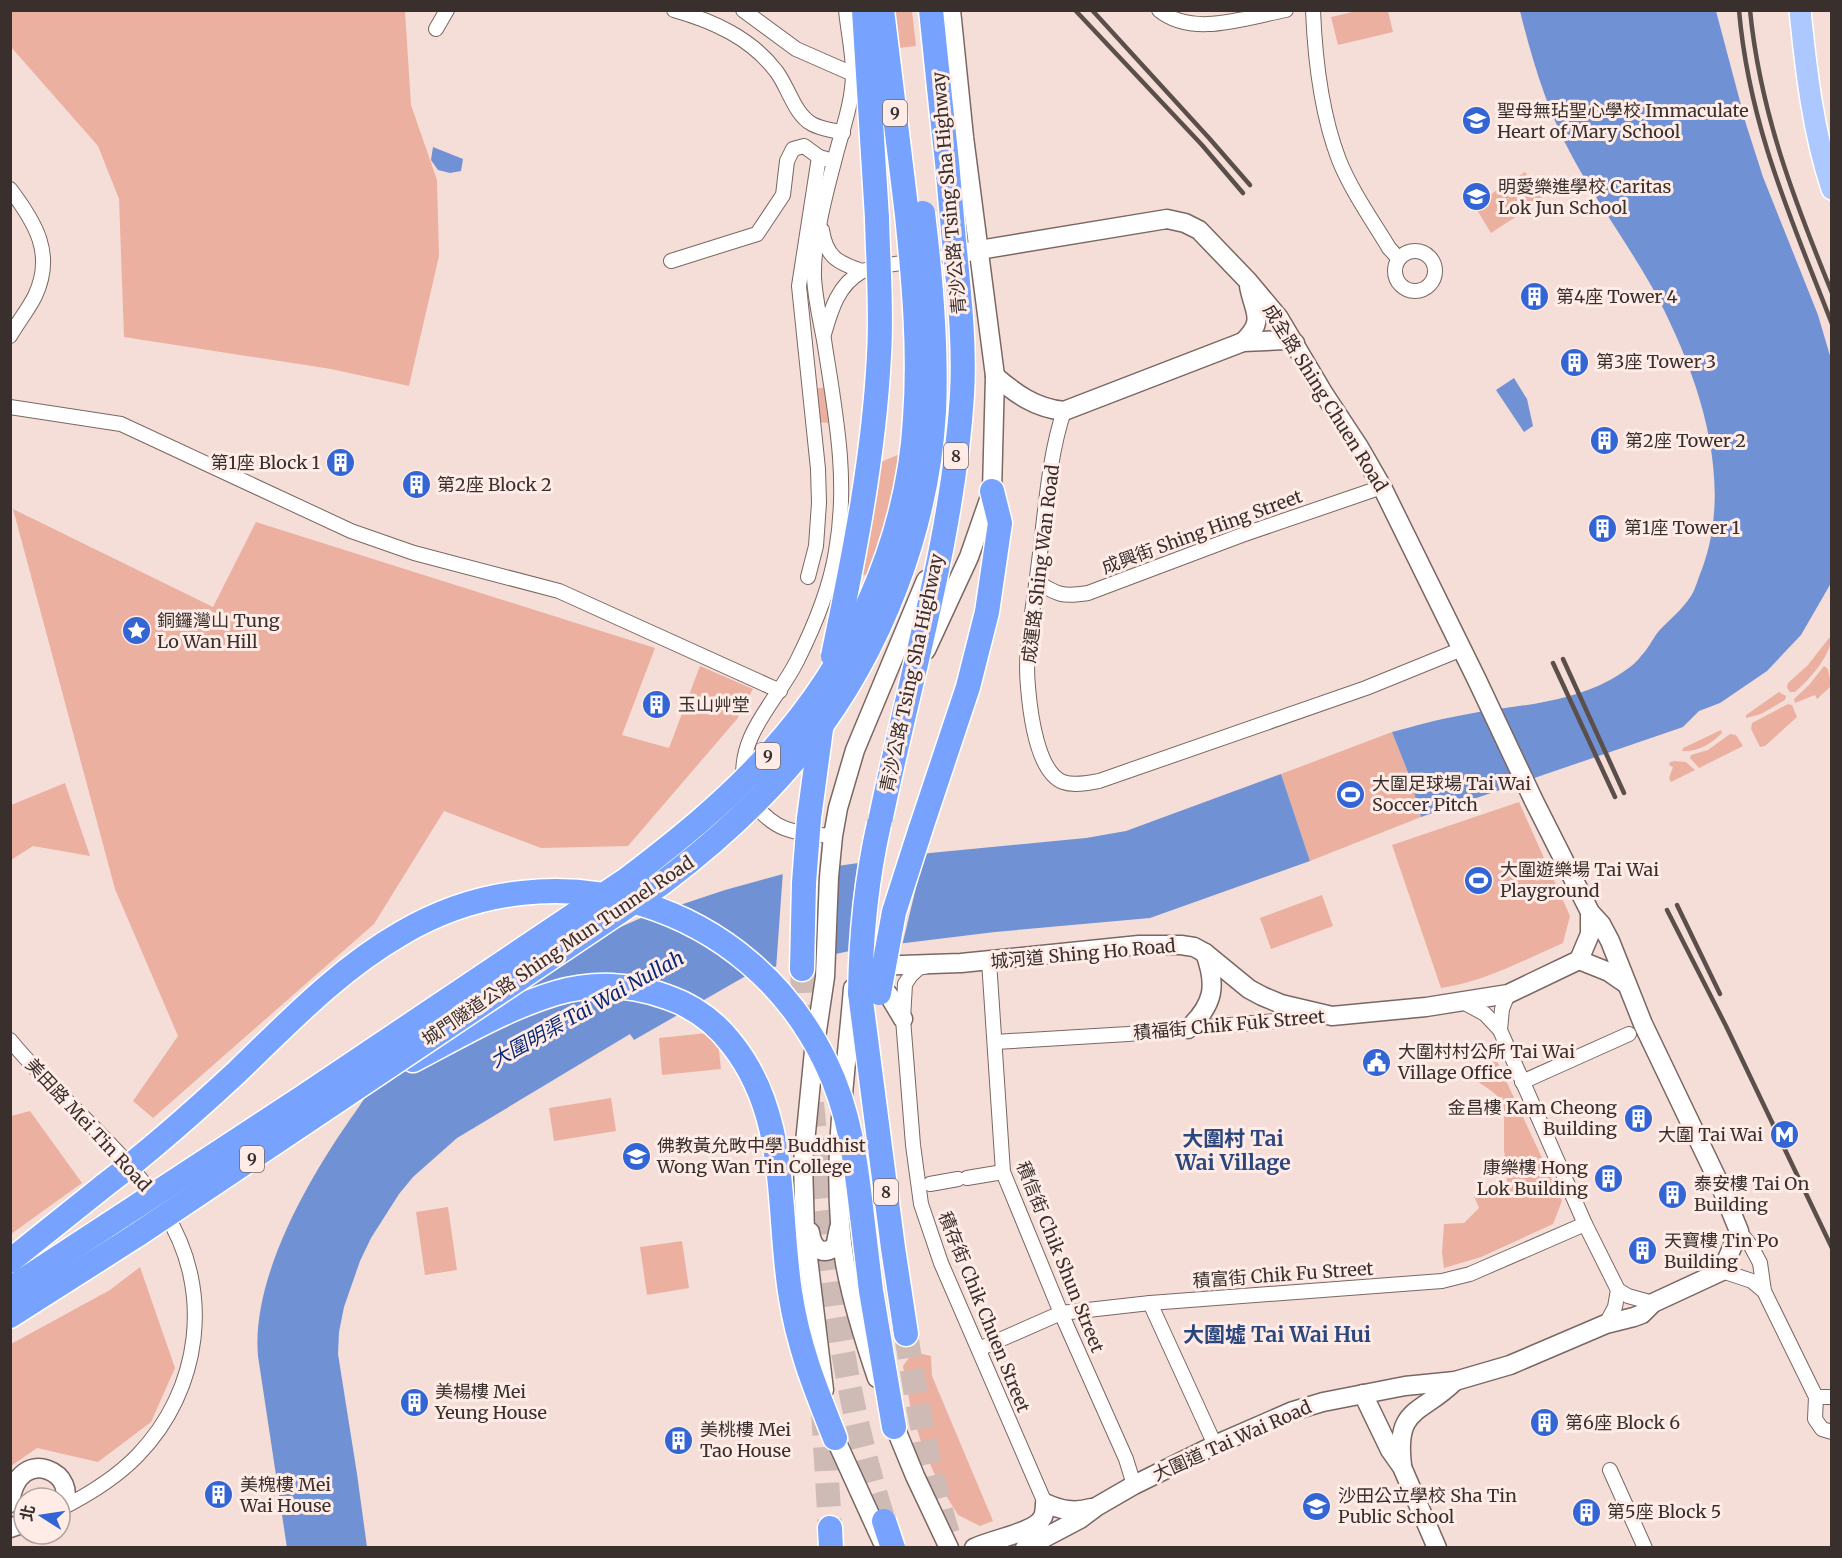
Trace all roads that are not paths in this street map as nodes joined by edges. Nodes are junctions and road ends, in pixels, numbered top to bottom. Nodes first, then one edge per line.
1 (447, 10) edge
2 (674, 10) edge
3 (743, 10) edge
4 (846, 10) edge
5 (864, 10) edge
6 (882, 10) edge
7 (899, 10) edge
8 (922, 10) edge
9 (931, 10) edge
10 (951, 10) edge
11 (1159, 10) edge
12 (1286, 10) edge
13 (1313, 10) edge
14 (1800, 10) edge
15 (436, 29) dead end
16 (853, 74) junction
17 (843, 133) junction
18 (819, 157) junction
19 (834, 161) junction
20 (10, 189) edge
21 (1832, 189) edge
22 (821, 225) junction
23 (980, 250) junction
24 (949, 255) junction
25 (1399, 259) dead end
26 (671, 261) dead end
27 (862, 271) junction
28 (1248, 281) junction
29 (10, 336) edge
30 (823, 336) junction
31 (1243, 342) junction
32 (1295, 343) junction
33 (995, 376) junction
34 (10, 407) edge
35 (1064, 411) junction
36 (1382, 487) junction
37 (992, 491) junction
38 (808, 577) dead end
39 (1037, 582) junction
40 (1462, 649) junction
41 (780, 691) junction
42 (832, 840) junction
43 (1590, 912) junction
44 (1204, 953) junction
45 (855, 956) junction
46 (1579, 960) junction
47 (989, 961) junction
48 (932, 965) junction
49 (802, 969) tunnel mouth
50 (1625, 983) junction
51 (1508, 994) junction
52 (852, 998) junction
53 (1463, 1002) junction
54 (1332, 1016) junction
55 (903, 1019) junction
56 (1188, 1029) junction
57 (1500, 1030) junction
58 (1629, 1034) dead end
59 (10, 1040) edge
60 (995, 1042) junction
61 (1522, 1082) junction
62 (367, 1083) junction
63 (872, 1084) junction
64 (805, 1135) junction
65 (1003, 1172) junction
66 (930, 1184) dead end
67 (851, 1218) junction
68 (1585, 1224) junction
69 (1740, 1231) junction
70 (10, 1261) edge
71 (1722, 1271) junction
72 (10, 1289) edge
73 (1618, 1290) junction
74 (1764, 1291) junction
75 (1150, 1303) junction
76 (1653, 1303) junction
77 (1061, 1313) junction
78 (10, 1316) edge
79 (1606, 1324) junction
80 (906, 1334) tunnel mouth
81 (979, 1349) junction
82 (1455, 1381) junction
83 (1363, 1394) junction
84 (1816, 1397) junction
85 (1832, 1397) edge
86 (894, 1427) joint
87 (1832, 1432) edge
88 (835, 1438) junction
89 (1215, 1445) junction
90 (1402, 1467) junction
91 (1610, 1470) dead end
92 (1134, 1485) junction
93 (14, 1486) edge
94 (64, 1486) edge
95 (72, 1502) edge
96 (1045, 1503) junction
97 (1096, 1508) junction
98 (880, 1525) junction
99 (885, 1548) edge
100 (895, 1548) edge
101 (949, 1548) edge
102 (974, 1548) edge
103 (1025, 1548) edge
104 (1437, 1548) edge
105 (1645, 1548) edge

1 - 15 street
2 - 17 street
3 - 16 street
4 - 16 street
5 - 49 highway, bridge
6 - 72 highway, 城門隧道公路 Shing Mun Tunnel Road / 9, bridge
7 - 62 highway, 城門隧道公路 Shing Mun Tunnel Road / 9, bridge
8 - 24 street
9 - 63 highway, 青沙公路 Tsing Sha Highway / 8, bridge
10 - 23 street
11 - 12 street
13 - 25 street
14 - 21 main road
16 - 17 street
17 - 19 street
18 - 19 street
18 - 26 street
18 - 38 street
19 - 22 street
20 - 29 street
22 - 27 street
22 - 30 street
23 - 24 street, 成全路 Shing Chuen Road
23 - 28 street, 成全路 Shing Chuen Road
23 - 33 street
24 - 27 street
24 - 42 street
27 - 30 street
28 - 31 street
28 - 32 street, 成全路 Shing Chuen Road
30 - 41 street
31 - 32 street
31 - 35 street
32 - 36 street, 成全路 Shing Chuen Road
33 - 35 street
33 - 37 street
34 - 41 street
35 - 39 street, 成運路 Shing Wan Road
36 - 39 street, 成興街 Shing Hing Street
36 - 40 street, 成全路 Shing Chuen Road
37 - 45 street
37 - 63 highway, bridge
39 - 40 street, 成運路 Shing Wan Road
40 - 43 street, 成全路 Shing Chuen Road
41 - 42 street
42 - 64 street
43 - 46 street
43 - 50 street, 成全路 Shing Chuen Road
44 - 47 street, 城河道 Shing Ho Road
44 - 54 street, 城河道 Shing Ho Road
44 - 56 street
45 - 48 street, 城河道 Shing Ho Road
45 - 52 street
46 - 50 street
46 - 51 street, 積福街 Chik Fuk Street
47 - 48 street, 城河道 Shing Ho Road
47 - 60 street, 積信街 Chik Shun Street
48 - 55 street, 積存街 Chik Chuen Street
50 - 69 street, 成全路 Shing Chuen Road
51 - 53 street, 積福街 Chik Fuk Street
51 - 57 street
52 - 55 street
52 - 67 street
53 - 54 street, 積福街 Chik Fuk Street
53 - 57 street
54 - 56 street, 積福街 Chik Fuk Street
55 - 81 street, 積存街 Chik Chuen Street
56 - 60 street, 積福街 Chik Fuk Street
57 - 61 street
58 - 61 street
59 - 95 street, 美田路 Mei Tin Road
60 - 65 street, 積信街 Chik Shun Street
61 - 68 street
62 - 78 highway, 城門隧道公路 Shing Mun Tunnel Road / 9, bridge
62 - 88 highway, bridge
63 - 80 highway, 青沙公路 Tsing Sha Highway / 8
64 - 67 street
64 - 88 street
65 - 66 street
65 - 77 street, 積信街 Chik Shun Street
67 - 70 highway, bridge
67 - 86 highway
68 - 73 street
68 - 75 street, 積富街 Chik Fu Street
69 - 71 street
69 - 74 street
71 - 74 street
71 - 76 street, 大圍道 Tai Wai Road
73 - 76 street
73 - 79 street
74 - 84 street
75 - 77 street, 積富街 Chik Fu Street
75 - 89 street
76 - 79 street, 大圍道 Tai Wai Road
77 - 81 street, 積富街 Chik Fu Street
77 - 92 street, 積信街 Chik Shun Street
79 - 82 street, 大圍道 Tai Wai Road
81 - 96 street, 積存街 Chik Chuen Street
82 - 83 street, 大圍道 Tai Wai Road
82 - 90 street, 大圍道 Tai Wai Road
83 - 89 street, 大圍道 Tai Wai Road
83 - 90 street
84 - 85 street
84 - 87 street
86 - 101 street
88 - 98 street
89 - 92 street, 大圍道 Tai Wai Road
90 - 104 street
91 - 105 street
92 - 97 street, 大圍道 Tai Wai Road
93 - 94 street
96 - 97 street
96 - 102 street
97 - 103 street, 大圍道 Tai Wai Road
98 - 99 street
98 - 100 highway, bridge

